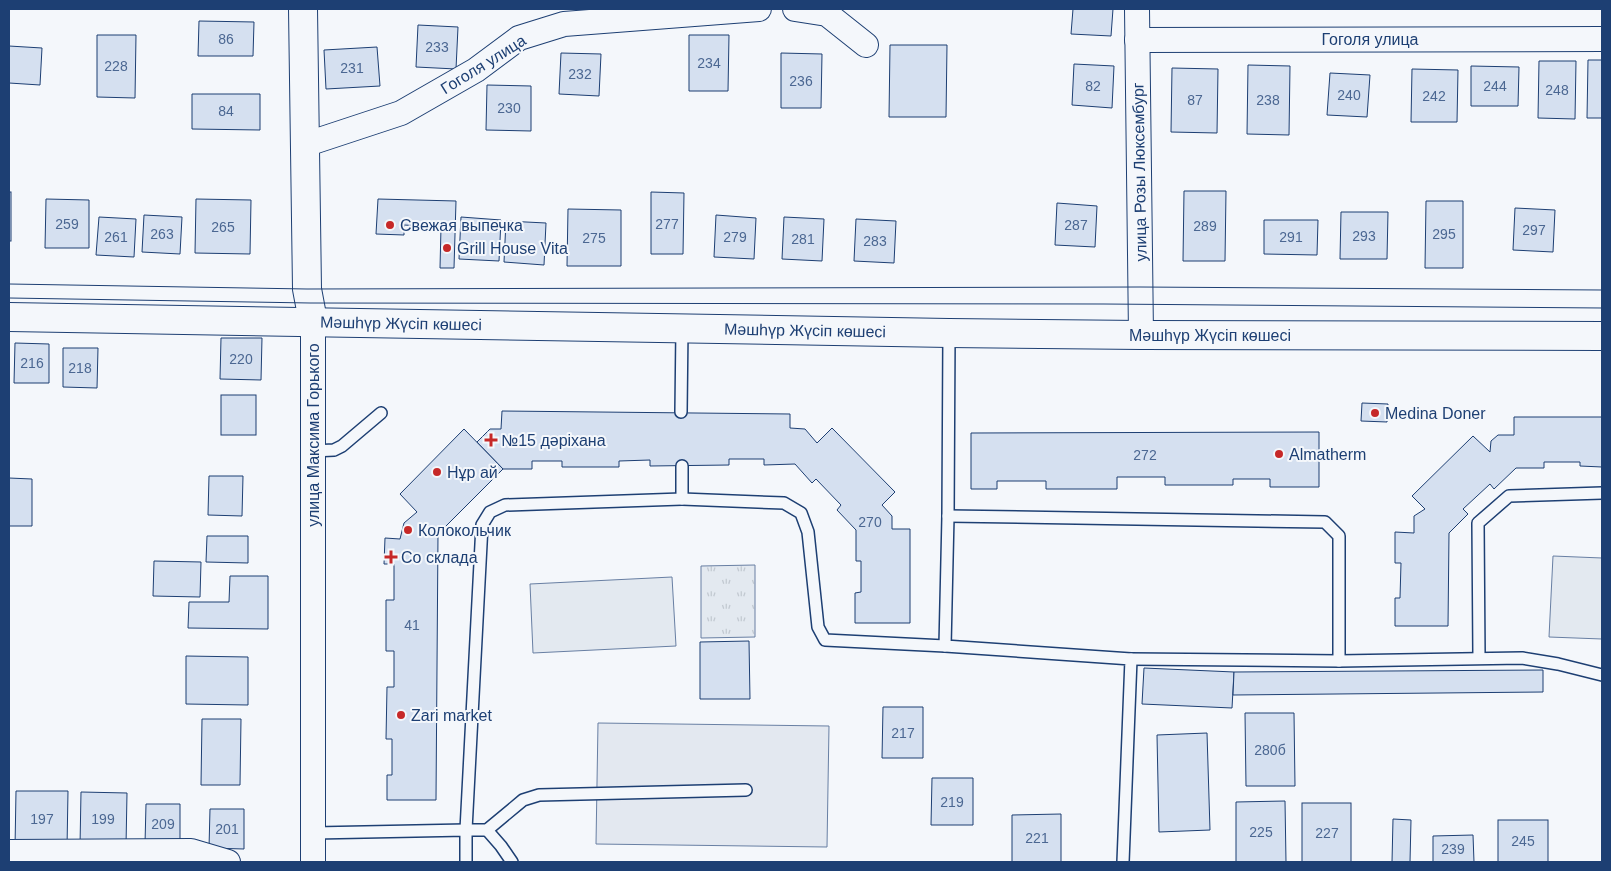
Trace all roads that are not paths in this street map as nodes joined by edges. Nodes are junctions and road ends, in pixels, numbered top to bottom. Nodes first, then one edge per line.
1 (303, 9) edge
2 (759, 9) edge
3 (795, 9) edge
4 (1137, 9) edge
5 (1602, 39) edge
6 (1137, 40) junction
7 (866, 45) dead end
8 (304, 145) junction
9 (9, 317) edge
10 (313, 321) junction
11 (682, 328) junction
12 (949, 333) junction
13 (1142, 335) junction
14 (1602, 336) edge
15 (681, 412) dead end
16 (381, 413) dead end
17 (313, 451) junction
18 (682, 466) dead end
19 (1602, 494) edge
20 (682, 499) junction
21 (948, 516) junction
22 (945, 646) junction
23 (1480, 658) junction
24 (1131, 659) junction
25 (1339, 661) junction
26 (1602, 674) edge
27 (746, 790) dead end
28 (466, 830) junction
29 (487, 830) junction
30 (314, 833) junction
31 (9, 852) edge
32 (228, 862) edge
33 (313, 862) edge
34 (466, 862) edge
35 (512, 862) edge
36 (1123, 862) edge

1 - 8 street, улица Максима Горького
2 - 8 street, Гоголя улица
3 - 7 street
4 - 6 street, улица Розы Люксембург
5 - 6 street, Гоголя улица
6 - 13 street, улица Розы Люксембург
8 - 10 street, улица Максима Горького
9 - 10 street, Мәшһүр Жүсіп көшесі
10 - 11 street, Мәшһүр Жүсіп көшесі
10 - 17 street, улица Максима Горького
11 - 12 street, Мәшһүр Жүсіп көшесі
11 - 15 lane
12 - 13 street, Мәшһүр Жүсіп көшесі
12 - 21 lane
13 - 14 street, Мәшһүр Жүсіп көшесі
16 - 17 lane
17 - 30 street, улица Максима Горького
18 - 20 lane
19 - 23 lane
20 - 22 lane
20 - 28 lane
21 - 22 lane
21 - 25 lane
22 - 24 lane
23 - 25 lane
23 - 26 lane
24 - 25 lane
24 - 36 lane
27 - 29 lane
28 - 29 lane
28 - 30 lane
28 - 34 lane
29 - 35 lane
30 - 33 street, улица Максима Горького
31 - 32 street

